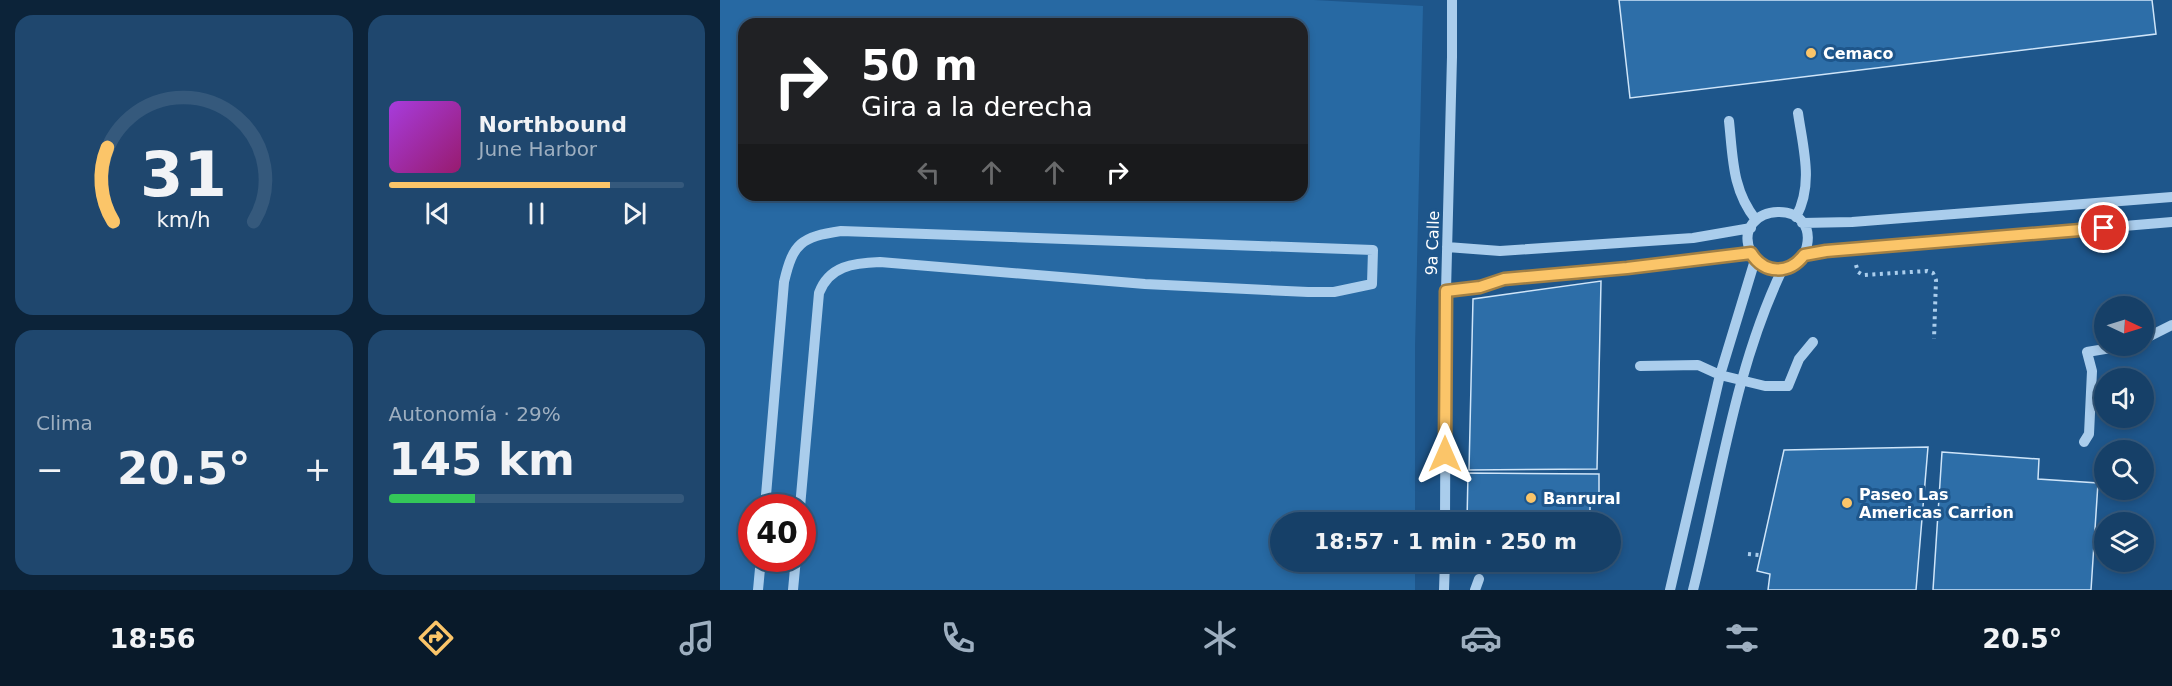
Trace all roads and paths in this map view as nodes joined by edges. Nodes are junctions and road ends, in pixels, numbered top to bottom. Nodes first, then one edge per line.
1 (1452, 0) edge
2 (1798, 113) dead end
3 (1729, 121) dead end
4 (2172, 197) edge
5 (1799, 220) junction
6 (2172, 222) edge
7 (1753, 224) junction
8 (1447, 246) junction
9 (1804, 255) junction
10 (1753, 256) junction
11 (1782, 270) junction
12 (1860, 274) dead end
13 (1446, 291) junction
14 (2172, 325) edge
15 (2154, 334) edge
16 (1934, 339) dead end
17 (1813, 342) dead end
18 (2094, 351) edge
19 (1640, 366) dead end
20 (1720, 375) junction
21 (1742, 381) junction
22 (2084, 442) dead end
23 (766, 494) edge
24 (801, 494) edge
25 (1445, 512) edge
26 (1748, 554) dead end
27 (1759, 555) dead end
28 (760, 572) edge
29 (795, 572) edge
30 (1445, 572) edge
31 (1479, 579) dead end
32 (759, 590) edge
33 (793, 590) edge
34 (1444, 590) edge
35 (1475, 590) edge
36 (1670, 590) edge
37 (1693, 590) edge

1 - 8 street, 9a Calle
2 - 5 street
3 - 7 street
4 - 5 street
5 - 7 street
5 - 9 street
6 - 9 street
7 - 8 street
7 - 10 street
8 - 13 street, 9a Calle
9 - 11 street
10 - 11 street
10 - 13 street
10 - 20 street
11 - 21 street
12 - 16 path
13 - 25 street, 9a Calle
14 - 15 street
17 - 21 street
18 - 22 street
19 - 20 street
20 - 21 street
20 - 36 street
21 - 37 street
23 - 24 street
26 - 27 path
28 - 32 street
29 - 33 street
30 - 34 street
31 - 35 street

